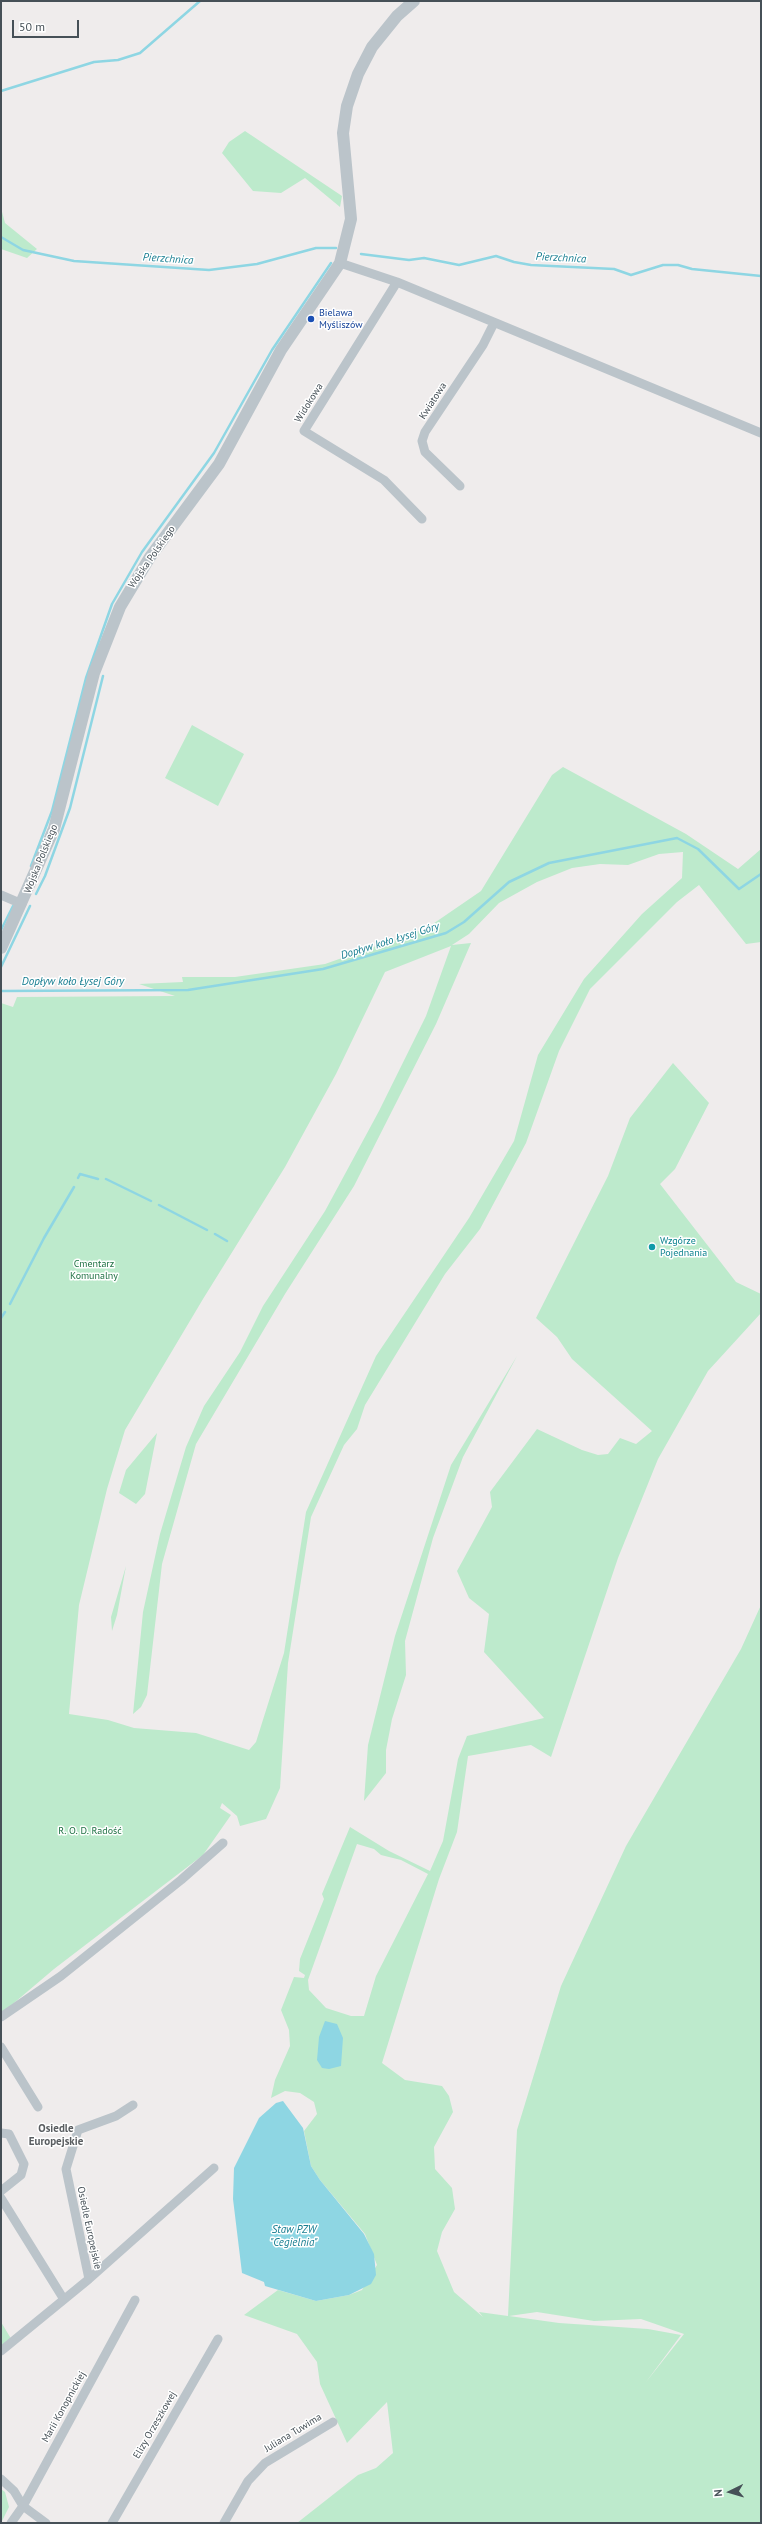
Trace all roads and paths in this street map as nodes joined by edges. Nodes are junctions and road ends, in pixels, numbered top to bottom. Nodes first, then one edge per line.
1 (414, 1) edge
2 (340, 263) junction
3 (397, 282) junction
4 (494, 323) junction
5 (761, 433) edge
6 (460, 486) dead end
7 (422, 519) dead end
8 (1, 895) edge
9 (22, 904) junction
10 (1, 948) edge
11 (222, 1843) dead end
12 (1, 2017) edge
13 (1, 2047) edge
14 (133, 2105) dead end
15 (38, 2107) dead end
16 (1, 2133) edge
17 (214, 2168) dead end
18 (1, 2191) edge
19 (1, 2198) edge
20 (89, 2279) junction
21 (63, 2298) junction
22 (135, 2300) dead end
23 (218, 2339) dead end
24 (1, 2352) edge
25 (333, 2422) dead end
26 (1, 2479) edge
27 (23, 2506) junction
28 (11, 2523) edge
29 (46, 2523) edge
30 (112, 2523) edge
31 (224, 2523) edge

1 - 2 street
2 - 3 street
2 - 9 street, Wojska Polskiego
3 - 4 street
3 - 7 street, Widokowa
4 - 5 street
4 - 6 street, Kwiatowa
8 - 9 street
9 - 10 street, Wojska Polskiego
11 - 12 street
13 - 15 street
14 - 20 street, Osiedle Europejskie
16 - 18 street
17 - 20 street
19 - 21 street
20 - 21 street, Osiedle Europejskie
21 - 24 street, Osiedle Europejskie
22 - 27 street, Marii Konopnickiej
23 - 30 street, Elizy Orzeszkowej
25 - 31 street, Juliana Tuwima
26 - 27 street
27 - 28 street, Marii Konopnickiej
27 - 29 street

